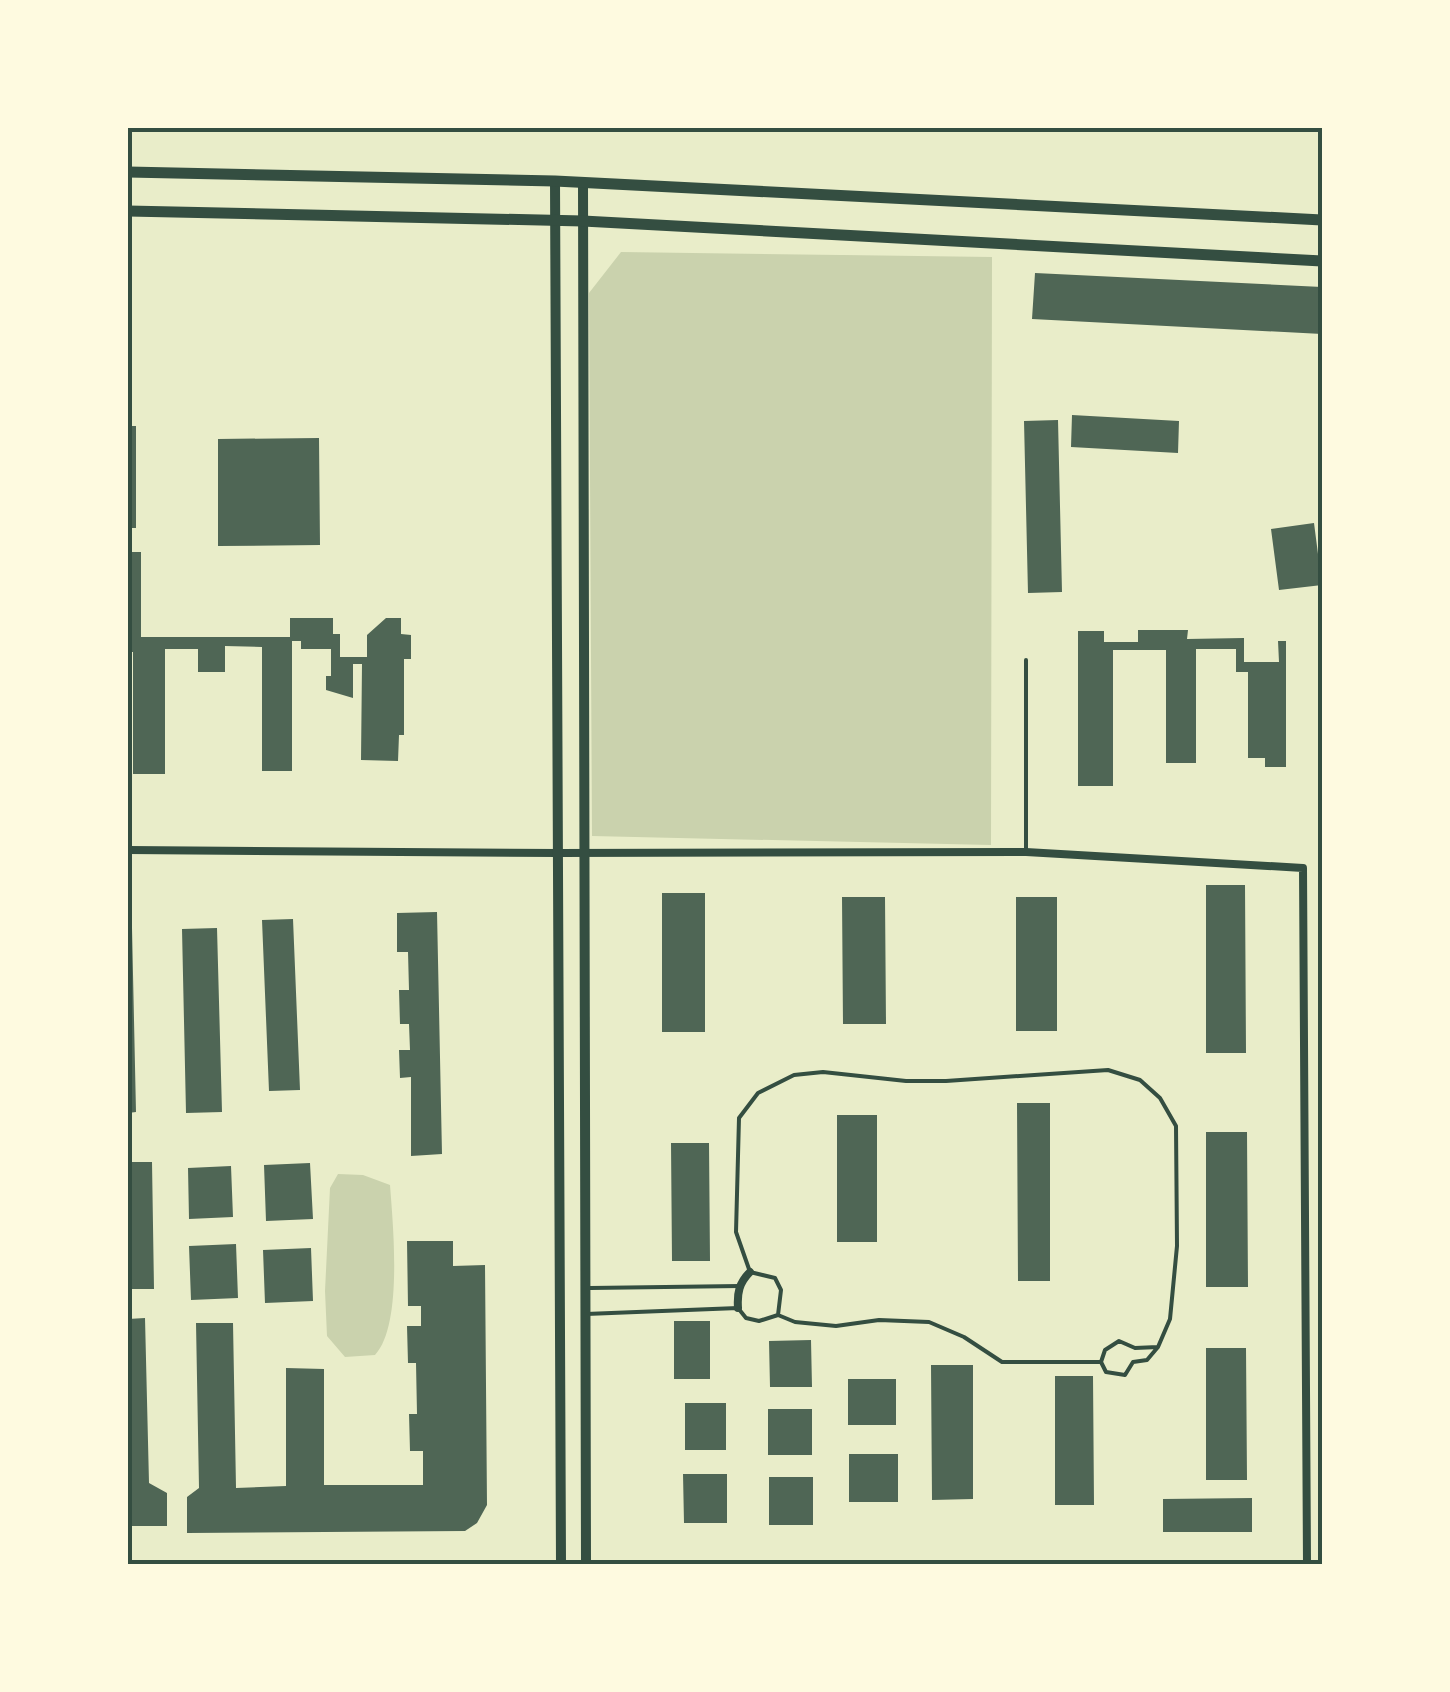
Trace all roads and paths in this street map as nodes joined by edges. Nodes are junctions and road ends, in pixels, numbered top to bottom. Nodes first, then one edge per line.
1 (128, 172) edge
2 (555, 181) junction
3 (582, 184) junction
4 (128, 212) edge
5 (1322, 220) edge
6 (583, 221) junction
7 (554, 222) junction
8 (1322, 261) edge
9 (1026, 660) dead end
10 (128, 850) edge
11 (1026, 852) junction
12 (558, 854) junction
13 (750, 1272) junction
14 (740, 1286) junction
15 (586, 1288) junction
16 (738, 1308) junction
17 (586, 1314) junction
18 (778, 1316) junction
19 (1158, 1347) junction
20 (1102, 1362) junction
21 (562, 1564) edge
22 (586, 1564) edge
23 (1306, 1564) edge

1 - 2 main road
2 - 3 main road
2 - 7 street
3 - 5 main road
3 - 6 street
4 - 7 main road
6 - 7 main road
6 - 8 main road
6 - 15 street
7 - 12 street
9 - 11 lane
10 - 12 street
11 - 12 street
11 - 23 street
12 - 21 street
13 - 14 street
13 - 18 lane
13 - 19 lane
14 - 15 lane
14 - 16 street
15 - 17 street
16 - 17 lane
16 - 18 lane
17 - 22 street
18 - 20 lane
19 - 20 lane
19 - 20 lane

